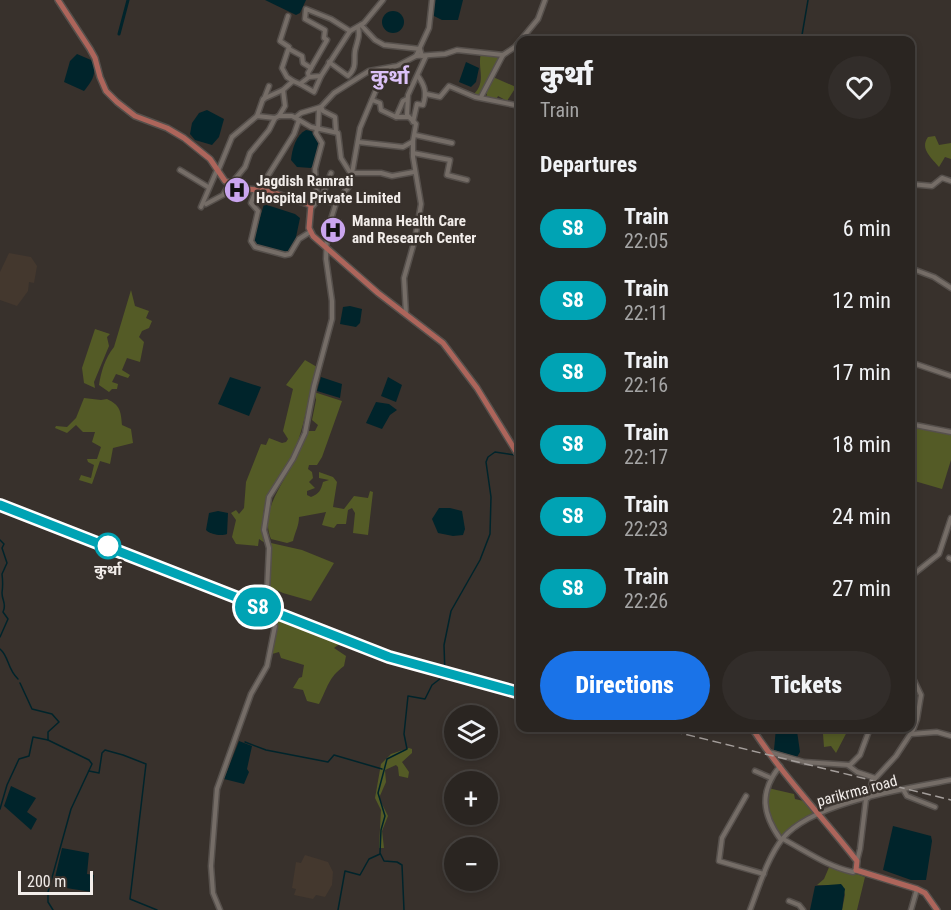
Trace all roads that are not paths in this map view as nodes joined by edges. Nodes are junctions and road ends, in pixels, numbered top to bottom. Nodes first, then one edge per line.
1 (58, 0) edge
2 (383, 0) edge
3 (432, 0) edge
4 (545, 0) edge
5 (288, 16) dead end
6 (360, 26) junction
7 (350, 31) junction
8 (523, 36) edge
9 (516, 45) edge
10 (289, 49) junction
11 (420, 50) junction
12 (503, 55) junction
13 (416, 56) junction
14 (424, 56) junction
15 (329, 62) junction
16 (393, 67) junction
17 (311, 68) junction
18 (418, 75) junction
19 (321, 76) junction
20 (309, 77) junction
21 (293, 81) junction
22 (300, 84) junction
23 (268, 86) dead end
24 (283, 90) junction
25 (426, 94) junction
26 (481, 97) junction
27 (263, 99) junction
28 (407, 99) junction
29 (372, 100) junction
30 (516, 104) edge
31 (320, 107) junction
32 (257, 116) junction
33 (277, 117) junction
34 (396, 117) junction
35 (408, 117) junction
36 (297, 119) junction
37 (413, 122) junction
38 (318, 129) junction
39 (336, 132) junction
40 (415, 135) junction
41 (358, 142) junction
42 (413, 142) junction
43 (452, 143) dead end
44 (413, 153) junction
45 (180, 170) dead end
46 (217, 170) junction
47 (414, 172) junction
48 (331, 173) dead end
49 (351, 174) junction
50 (467, 180) dead end
51 (951, 180) edge
52 (230, 183) junction
53 (915, 184) edge
54 (208, 187) junction
55 (257, 190) junction
56 (318, 201) junction
57 (336, 203) junction
58 (206, 204) dead end
59 (311, 205) junction
60 (201, 207) dead end
61 (310, 232) junction
62 (325, 247) junction
63 (915, 270) edge
64 (951, 288) edge
65 (406, 314) junction
66 (915, 364) edge
67 (951, 376) edge
68 (915, 425) edge
69 (951, 432) edge
70 (516, 452) edge
71 (951, 518) edge
72 (915, 573) edge
73 (915, 682) edge
74 (915, 722) edge
75 (755, 732) edge
76 (869, 732) edge
77 (910, 734) joint
78 (951, 736) edge
79 (768, 752) junction
80 (849, 765) junction
81 (780, 766) junction
82 (755, 771) dead end
83 (771, 778) junction
84 (875, 778) junction
85 (951, 780) edge
86 (904, 791) junction
87 (746, 796) dead end
88 (867, 798) junction
89 (935, 807) dead end
90 (819, 812) junction
91 (782, 839) junction
92 (857, 861) junction
93 (855, 870) junction
94 (765, 874) junction
95 (917, 888) junction
96 (789, 901) dead end
97 (935, 909) edge
98 (220, 910) edge
99 (750, 910) edge
100 (803, 910) edge
101 (911, 910) edge

1 - 46 main road
2 - 6 street
3 - 11 street
4 - 8 street
5 - 10 street
6 - 7 street
6 - 11 street
6 - 15 street
7 - 15 street
7 - 17 street
9 - 12 street
10 - 17 street
10 - 21 street
11 - 13 street
11 - 14 street
12 - 14 street
12 - 26 street
13 - 14 street
13 - 16 street
14 - 18 street
15 - 19 street
16 - 29 street
16 - 31 street
17 - 20 street
18 - 25 street
18 - 28 street
19 - 20 street
19 - 22 street
20 - 22 street
21 - 22 street
21 - 24 street
23 - 27 street
24 - 27 street
24 - 33 street
25 - 26 street
25 - 37 street
26 - 30 street
27 - 32 street
28 - 34 street
28 - 35 street
29 - 34 street
29 - 41 street
31 - 36 street
31 - 38 street
31 - 39 street
32 - 33 street
32 - 46 street
33 - 36 street
33 - 52 street
34 - 35 street
35 - 37 street
36 - 38 street
36 - 55 street
37 - 40 street
38 - 39 street
38 - 56 street
39 - 49 street
40 - 42 street
40 - 43 street
41 - 42 street
41 - 49 street
42 - 44 street
44 - 47 street
44 - 50 street
45 - 54 street
46 - 52 main road
46 - 54 street
47 - 49 street
47 - 65 street
48 - 56 street
49 - 57 street
51 - 53 street
52 - 55 main road
52 - 58 street
54 - 60 street
55 - 59 main road
55 - 61 street
56 - 57 street
56 - 59 street
57 - 62 street
59 - 61 main road
61 - 62 main road
62 - 65 main road
62 - 98 street
63 - 64 street
65 - 70 main road
66 - 67 street
68 - 69 street
71 - 72 street
73 - 74 street
75 - 79 main road
76 - 80 street
77 - 78 street
77 - 84 street
79 - 80 street
79 - 81 main road
80 - 84 street
81 - 83 street
81 - 90 main road
82 - 83 street
83 - 91 street
84 - 88 street
85 - 86 street, parikrma road
86 - 88 street, parikrma road
86 - 89 street
87 - 94 street
88 - 90 street, parikrma road
88 - 92 street
90 - 91 street, parikrma road
90 - 92 main road
91 - 93 street
91 - 94 street, parikrma road
92 - 93 main road
93 - 95 main road
94 - 99 street, parikrma road
95 - 97 main road
95 - 101 street
96 - 100 street

